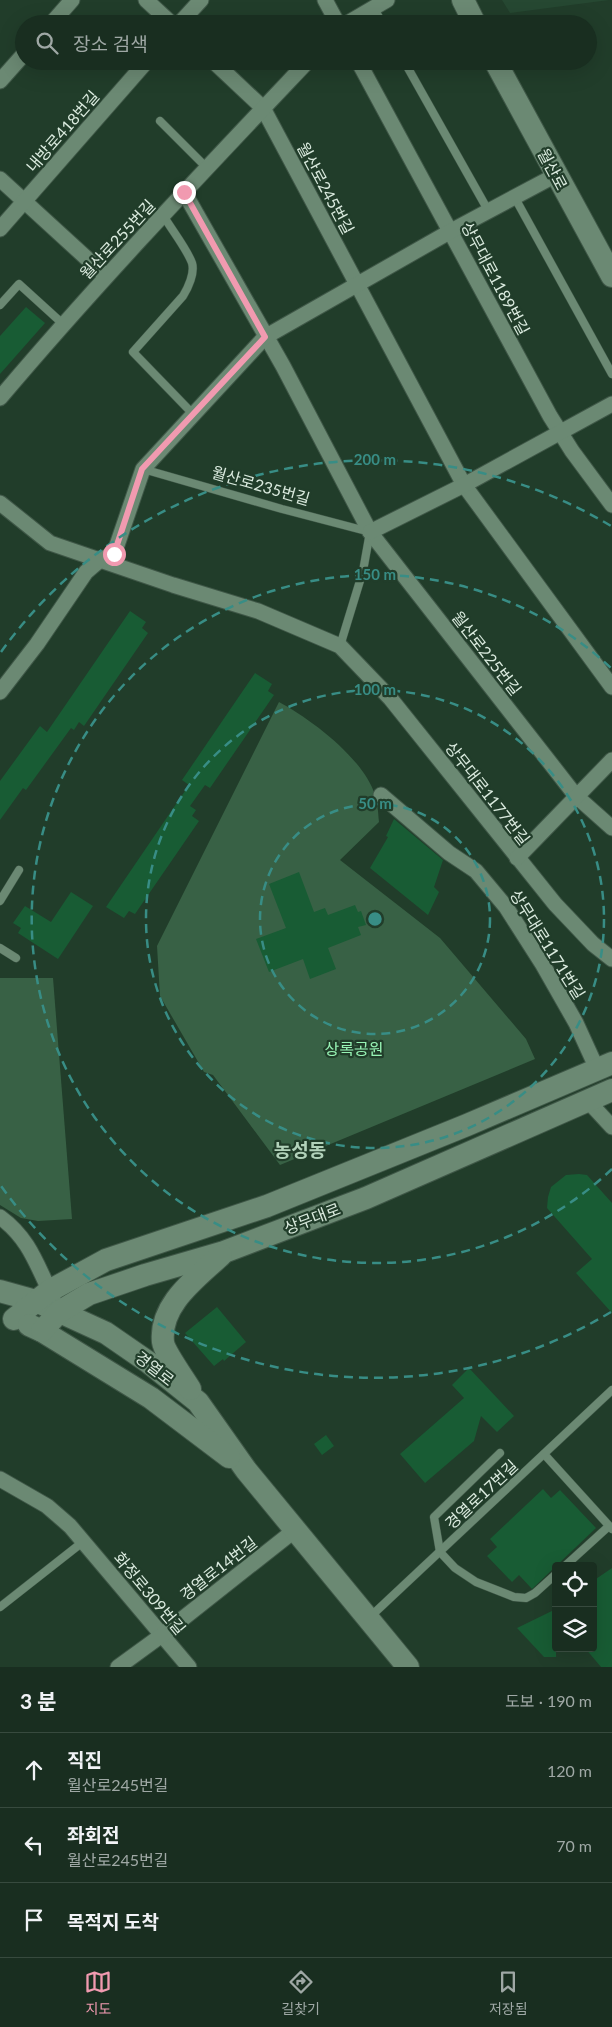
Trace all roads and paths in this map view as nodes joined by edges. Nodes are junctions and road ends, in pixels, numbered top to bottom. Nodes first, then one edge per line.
1 (72, 0) edge
2 (146, 0) edge
3 (201, 0) edge
4 (325, 0) edge
5 (463, 0) edge
6 (380, 4) edge
7 (59, 15) edge
8 (162, 15) edge
9 (187, 15) edge
10 (333, 15) edge
11 (361, 15) edge
12 (470, 15) edge
13 (15, 64) edge
14 (138, 70) edge
15 (223, 70) edge
16 (299, 70) edge
17 (363, 70) edge
18 (409, 70) edge
19 (500, 70) edge
20 (0, 81) edge
21 (263, 108) junction
22 (160, 122) dead end
23 (206, 166) junction
24 (556, 175) junction
25 (0, 179) edge
26 (184, 192) junction
27 (515, 198) junction
28 (24, 202) junction
29 (489, 212) junction
30 (164, 215) junction
31 (0, 229) edge
32 (450, 231) junction
33 (106, 276) junction
34 (612, 276) edge
35 (358, 284) junction
36 (0, 305) edge
37 (63, 324) junction
38 (265, 337) junction
39 (612, 374) edge
40 (0, 398) edge
41 (612, 404) edge
42 (193, 414) junction
43 (560, 433) junction
44 (142, 469) junction
45 (464, 485) junction
46 (0, 503) edge
47 (612, 505) edge
48 (370, 532) junction
49 (100, 560) junction
50 (340, 646) junction
51 (612, 687) edge
52 (0, 692) edge
53 (612, 760) edge
54 (381, 795) dead end
55 (576, 796) junction
56 (612, 828) edge
57 (517, 858) junction
58 (19, 870) dead end
59 (0, 901) edge
60 (0, 948) edge
61 (16, 958) dead end
62 (612, 959) edge
63 (604, 1066) edge
64 (612, 1090) edge
65 (588, 1101) junction
66 (612, 1127) edge
67 (0, 1217) edge
68 (224, 1252) junction
69 (0, 1291) edge
70 (43, 1296) junction
71 (59, 1312) junction
72 (7, 1317) edge
73 (42, 1331) junction
74 (612, 1390) edge
75 (198, 1402) junction
76 (500, 1453) dead end
77 (544, 1454) junction
78 (246, 1470) junction
79 (0, 1479) edge
80 (610, 1528) edge
81 (295, 1530) junction
82 (84, 1541) junction
83 (440, 1552) junction
84 (570, 1562) edge
85 (552, 1578) edge
86 (0, 1607) edge
87 (369, 1619) junction
88 (162, 1635) junction
89 (118, 1667) edge
90 (189, 1667) edge
91 (408, 1667) edge

1 - 7 street
2 - 8 street
3 - 9 street
4 - 10 street
5 - 12 street
6 - 11 street
13 - 20 street
14 - 28 street, 내방로418번길
15 - 21 street
16 - 21 street, 월산로255번길
17 - 32 street, 상무대로1189번길
18 - 29 lane
19 - 24 street, 월산로
21 - 23 street, 월산로255번길
21 - 35 street, 월산로245번길
22 - 23 lane
23 - 26 street, 월산로255번길
24 - 27 street
24 - 34 street, 월산로
25 - 28 street
26 - 30 street, 월산로255번길
26 - 38 street
27 - 29 street
27 - 39 lane
28 - 31 street, 내방로418번길
28 - 33 street
29 - 32 street
30 - 33 street, 월산로255번길
30 - 42 lane
32 - 35 street
32 - 43 street, 상무대로1189번길
33 - 37 street, 월산로255번길
35 - 38 street
35 - 45 street
36 - 37 lane
37 - 40 street, 월산로255번길
38 - 42 street
38 - 48 street
41 - 43 street
42 - 44 street
43 - 45 street
43 - 47 street, 상무대로1189번길
44 - 48 lane, 월산로235번길
44 - 49 street
45 - 48 street
45 - 51 street
46 - 49 street, 상무대로1177번길
48 - 50 lane
48 - 55 street, 월산로225번길
49 - 50 street, 상무대로1177번길
49 - 52 street
50 - 57 street, 상무대로1177번길
53 - 55 street
54 - 63 street, 상무대로1171번길
55 - 56 street, 월산로225번길
55 - 57 street
57 - 62 street, 상무대로1177번길
58 - 59 lane
60 - 61 lane
63 - 70 street, 상무대로
64 - 65 street, 상무대로
65 - 66 street
65 - 68 street, 상무대로
67 - 70 street
68 - 71 street, 상무대로
68 - 75 street
69 - 70 street
70 - 71 street, 경열로
70 - 72 street, 상무대로
71 - 73 street, 상무대로
71 - 75 street, 경열로
72 - 73 street, 상무대로
73 - 78 street, 경열로
74 - 77 lane, 경열로17번길
75 - 78 street, 경열로
76 - 83 lane
77 - 80 lane
77 - 83 lane, 경열로17번길
78 - 81 street, 경열로
79 - 82 street, 화정로309번길
80 - 84 lane
81 - 87 street, 경열로
81 - 88 street, 경열로14번길
82 - 86 lane
82 - 88 street, 화정로309번길
83 - 85 lane
83 - 87 lane, 경열로17번길
87 - 91 street, 경열로
88 - 89 street, 경열로14번길
88 - 90 street, 화정로309번길

